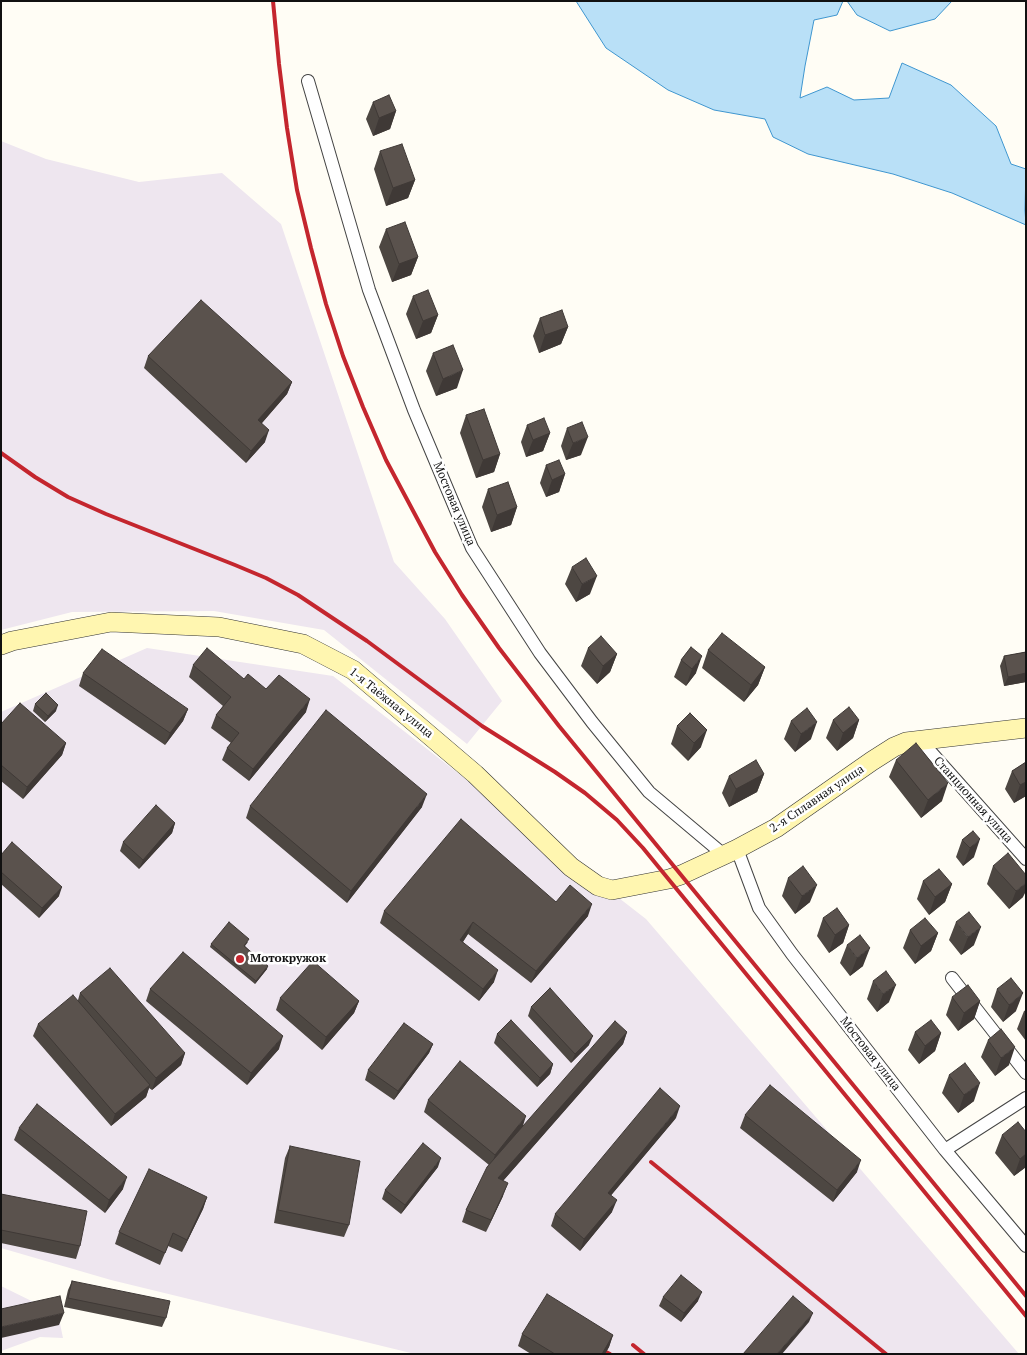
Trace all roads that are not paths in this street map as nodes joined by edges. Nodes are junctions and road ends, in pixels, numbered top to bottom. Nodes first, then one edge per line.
1 (308, 81) dead end
2 (1, 645) edge
3 (1026, 728) edge
4 (920, 740) junction
5 (730, 852) junction
6 (1026, 859) edge
7 (612, 890) joint
8 (952, 978) dead end
9 (1026, 1073) edge
10 (1026, 1098) edge
11 (945, 1150) junction
12 (1026, 1246) edge

1 - 5 street, Мостовая улица
2 - 7 street, 1-я Таёжная улица
3 - 4 street, 2-я Сплавная улица
4 - 5 street, 2-я Сплавная улица
4 - 6 street, Станционная улица
5 - 7 street, 2-я Сплавная улица
5 - 11 street, Мостовая улица
8 - 9 street
10 - 11 street
11 - 12 street, Мостовая улица

